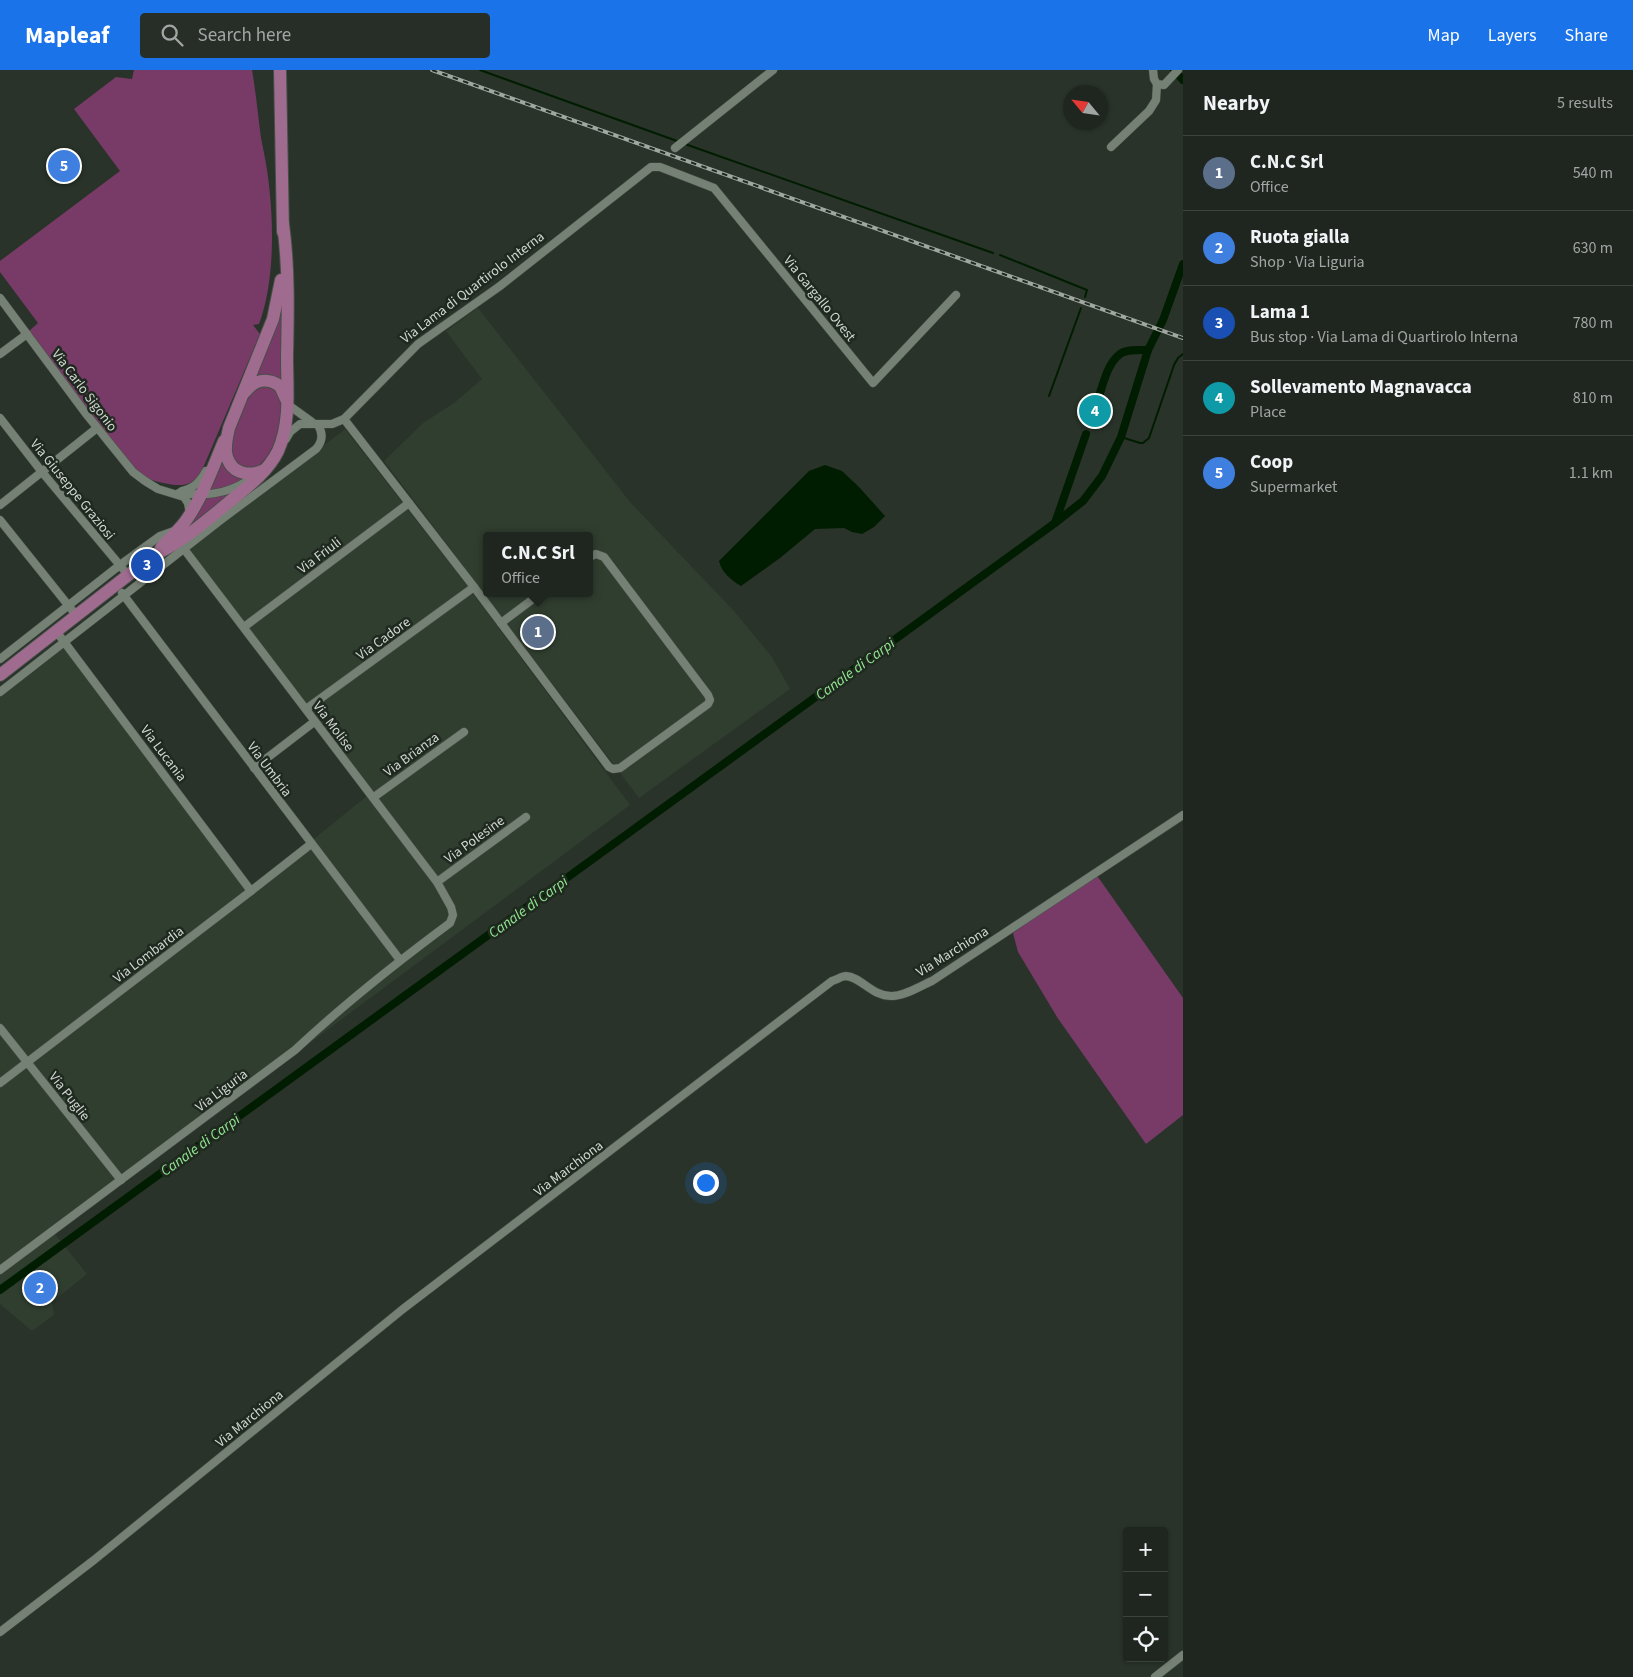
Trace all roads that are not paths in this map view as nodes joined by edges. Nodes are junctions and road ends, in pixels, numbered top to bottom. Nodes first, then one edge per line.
1 (280, 70) edge
2 (773, 70) edge
3 (1153, 70) edge
4 (1178, 70) edge
5 (1157, 84) junction
6 (1111, 147) dead end
7 (675, 148) dead end
8 (651, 168) joint
9 (283, 224) junction
10 (956, 295) dead end
11 (0, 298) edge
12 (27, 334) junction
13 (0, 354) edge
14 (243, 396) junction
15 (287, 403) junction
16 (0, 418) edge
17 (344, 419) junction
18 (316, 424) junction
19 (97, 428) junction
20 (228, 432) junction
21 (278, 450) junction
22 (266, 468) junction
23 (42, 472) junction
24 (170, 492) junction
25 (200, 496) junction
26 (409, 503) junction
27 (0, 505) edge
28 (190, 515) junction
29 (0, 520) edge
30 (178, 530) junction
31 (184, 549) junction
32 (593, 555) edge
33 (154, 556) junction
34 (124, 570) junction
35 (474, 588) junction
36 (123, 594) junction
37 (536, 597) edge
38 (72, 610) junction
39 (501, 623) junction
40 (244, 628) junction
41 (60, 636) junction
42 (3, 659) edge
43 (0, 675) edge
44 (0, 692) edge
45 (306, 710) junction
46 (314, 722) junction
47 (464, 732) dead end
48 (254, 768) junction
49 (374, 797) junction
50 (1183, 815) edge
51 (526, 817) dead end
52 (310, 844) junction
53 (437, 882) junction
54 (252, 891) junction
55 (450, 923) joint
56 (400, 960) junction
57 (0, 1028) edge
58 (27, 1062) junction
59 (0, 1083) edge
60 (121, 1180) junction
61 (0, 1270) edge
62 (0, 1632) edge
63 (1183, 1655) edge
64 (1155, 1677) edge

1 - 9 main road
2 - 7 street
3 - 5 street
4 - 5 street
5 - 6 street
8 - 10 street, Via Gargallo Ovest
8 - 17 street, Via Lama di Quartirolo Interna
9 - 14 main road
9 - 15 main road
11 - 12 street, Via Carlo Sigonio
12 - 13 street
12 - 19 street, Via Carlo Sigonio
14 - 15 main road
14 - 20 main road
15 - 18 street
15 - 21 main road
16 - 23 street, Via Giuseppe Graziosi
17 - 18 street
17 - 26 street
18 - 21 street
18 - 31 street
19 - 23 street
19 - 24 street, Via Carlo Sigonio
20 - 22 main road
20 - 24 street
20 - 25 main road
21 - 22 main road
22 - 25 street, Via Carlo Sigonio
22 - 33 main road
23 - 27 street
23 - 34 street, Via Giuseppe Graziosi
24 - 25 street, Via Carlo Sigonio
24 - 28 street
25 - 28 main road
26 - 35 street
26 - 40 street, Via Friuli
28 - 30 main road
29 - 38 street
30 - 33 main road
30 - 34 street
31 - 36 street
31 - 40 street, Via Molise
32 - 39 street
33 - 34 main road
34 - 38 main road
35 - 39 street
35 - 45 street, Via Cadore
36 - 41 street
36 - 48 street, Via Umbria
37 - 39 street
38 - 41 main road
38 - 42 street
40 - 45 street, Via Molise
41 - 42 main road
41 - 44 street
41 - 54 street, Via Lucania
42 - 43 main road
45 - 46 street, Via Molise
46 - 48 street
46 - 49 street, Via Molise
47 - 49 street, Via Brianza
48 - 52 street, Via Umbria
49 - 53 street, Via Molise
50 - 62 street, Via Marchiona
51 - 53 street, Via Polesine
52 - 54 street, Via Lombardia
52 - 56 street, Via Umbria
53 - 55 street, Via Molise
54 - 58 street, Via Lombardia
55 - 56 street, Via Liguria
56 - 60 street, Via Liguria
57 - 58 street, Via Puglie
58 - 59 street, Via Lombardia
58 - 60 street, Via Puglie
60 - 61 street, Via Liguria
63 - 64 street

